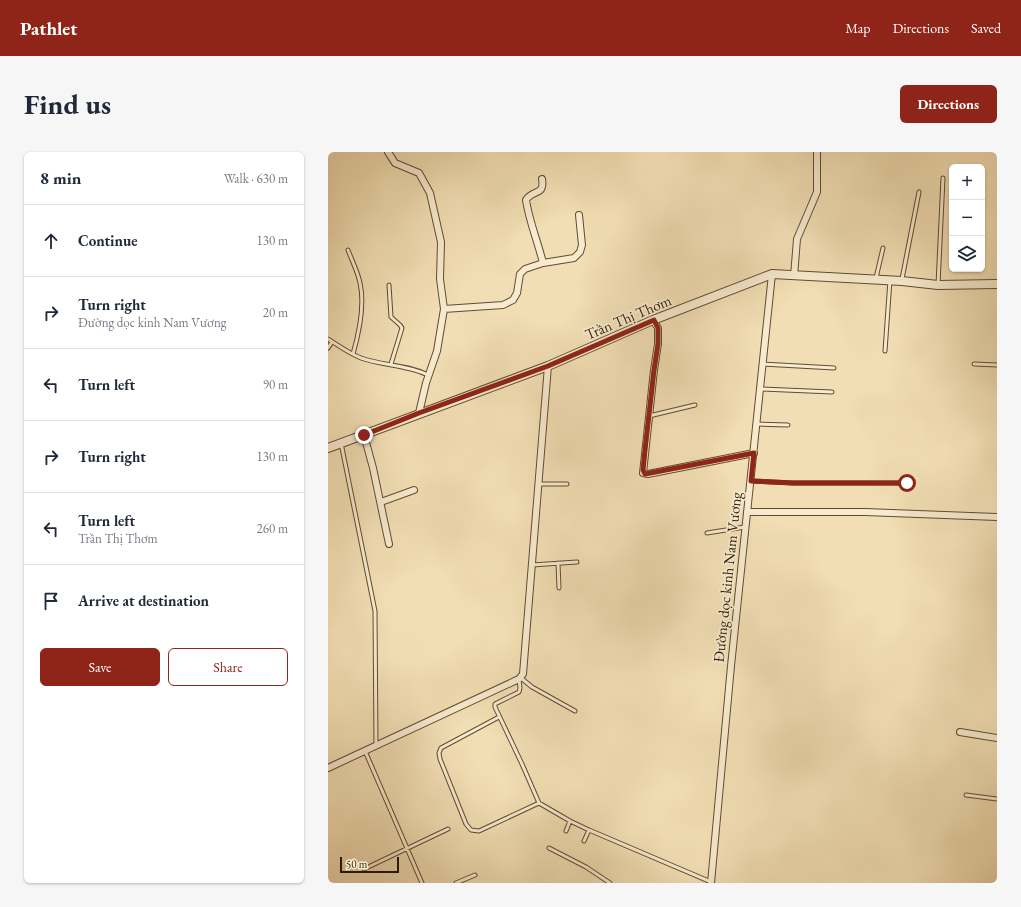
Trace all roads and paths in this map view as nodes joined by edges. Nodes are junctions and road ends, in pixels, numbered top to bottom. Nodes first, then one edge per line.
1 (388, 152) edge
2 (817, 152) edge
3 (943, 178) dead end
4 (542, 179) dead end
5 (919, 192) dead end
6 (579, 215) dead end
7 (883, 248) dead end
8 (348, 250) dead end
9 (543, 263) junction
10 (772, 274) junction
11 (794, 276) junction
12 (875, 280) junction
13 (890, 280) junction
14 (902, 281) junction
15 (997, 284) edge
16 (938, 285) junction
17 (389, 286) dead end
18 (444, 309) junction
19 (654, 320) junction
20 (328, 339) edge
21 (332, 342) junction
22 (328, 348) edge
23 (885, 351) dead end
24 (353, 354) junction
25 (391, 364) junction
26 (762, 364) junction
27 (974, 364) dead end
28 (997, 365) edge
29 (548, 366) junction
30 (834, 368) dead end
31 (428, 375) junction
32 (760, 389) junction
33 (832, 392) dead end
34 (695, 405) dead end
35 (419, 413) junction
36 (649, 416) junction
37 (757, 424) junction
38 (788, 425) dead end
39 (364, 435) junction
40 (341, 443) junction
41 (328, 448) edge
42 (754, 453) junction
43 (751, 481) junction
44 (907, 483) dead end
45 (538, 484) junction
46 (567, 484) dead end
47 (414, 490) dead end
48 (380, 502) junction
49 (747, 512) junction
50 (997, 517) edge
51 (745, 527) junction
52 (707, 533) dead end
53 (389, 544) dead end
54 (577, 562) dead end
55 (558, 563) junction
56 (532, 565) junction
57 (559, 588) dead end
58 (520, 678) junction
59 (575, 711) dead end
60 (499, 717) junction
61 (960, 732) dead end
62 (997, 738) edge
63 (376, 746) junction
64 (365, 751) junction
65 (328, 768) edge
66 (966, 795) dead end
67 (997, 799) edge
68 (539, 803) junction
69 (570, 821) junction
70 (448, 829) dead end
71 (589, 830) junction
72 (566, 831) dead end
73 (584, 841) dead end
74 (406, 848) junction
75 (549, 848) dead end
76 (364, 869) dead end
77 (475, 874) dead end
78 (422, 883) edge
79 (456, 883) edge
80 (610, 883) edge
81 (711, 883) edge

1 - 18 street
2 - 11 street
3 - 16 lane
4 - 9 street
5 - 14 lane
6 - 9 street
7 - 12 lane
8 - 24 lane
9 - 18 street
10 - 11 street, Trần Thị Thơm
10 - 19 street, Trần Thị Thơm
10 - 26 street, Đường dọc kinh Nam Vương
11 - 12 street, Trần Thị Thơm
12 - 13 street, Trần Thị Thơm
13 - 14 street, Trần Thị Thơm
13 - 23 lane
14 - 16 street, Trần Thị Thơm
15 - 16 street, Trần Thị Thơm
17 - 25 lane
18 - 31 street
19 - 29 street, Trần Thị Thơm
19 - 36 street
20 - 21 lane
21 - 22 lane
21 - 24 lane
24 - 25 lane
25 - 31 lane
26 - 30 lane
26 - 32 street, Đường dọc kinh Nam Vương
27 - 28 lane
29 - 35 street, Trần Thị Thơm
29 - 45 street
31 - 35 street
32 - 33 lane
32 - 37 street, Đường dọc kinh Nam Vương
34 - 36 lane
35 - 39 street, Trần Thị Thơm
36 - 42 street
37 - 38 lane
37 - 42 street, Đường dọc kinh Nam Vương
39 - 40 street, Trần Thị Thơm
39 - 48 street
40 - 41 street, Trần Thị Thơm
40 - 63 lane
42 - 43 street, Đường dọc kinh Nam Vương
43 - 44 lane
43 - 49 street, Đường dọc kinh Nam Vương
45 - 46 lane
45 - 56 street
47 - 48 street
48 - 53 street
49 - 50 street
49 - 51 street, Đường dọc kinh Nam Vương
51 - 52 lane
51 - 81 street, Đường dọc kinh Nam Vương
54 - 55 lane
55 - 56 lane
55 - 57 lane
56 - 58 street
58 - 59 lane
58 - 60 lane
58 - 63 street
60 - 68 lane
60 - 68 lane
61 - 62 street
63 - 64 street
64 - 65 street
64 - 74 lane
66 - 67 lane
68 - 69 lane
69 - 71 lane
69 - 72 lane
70 - 74 lane
71 - 73 lane
71 - 81 lane
74 - 76 lane
74 - 78 lane
75 - 80 lane
77 - 79 lane

